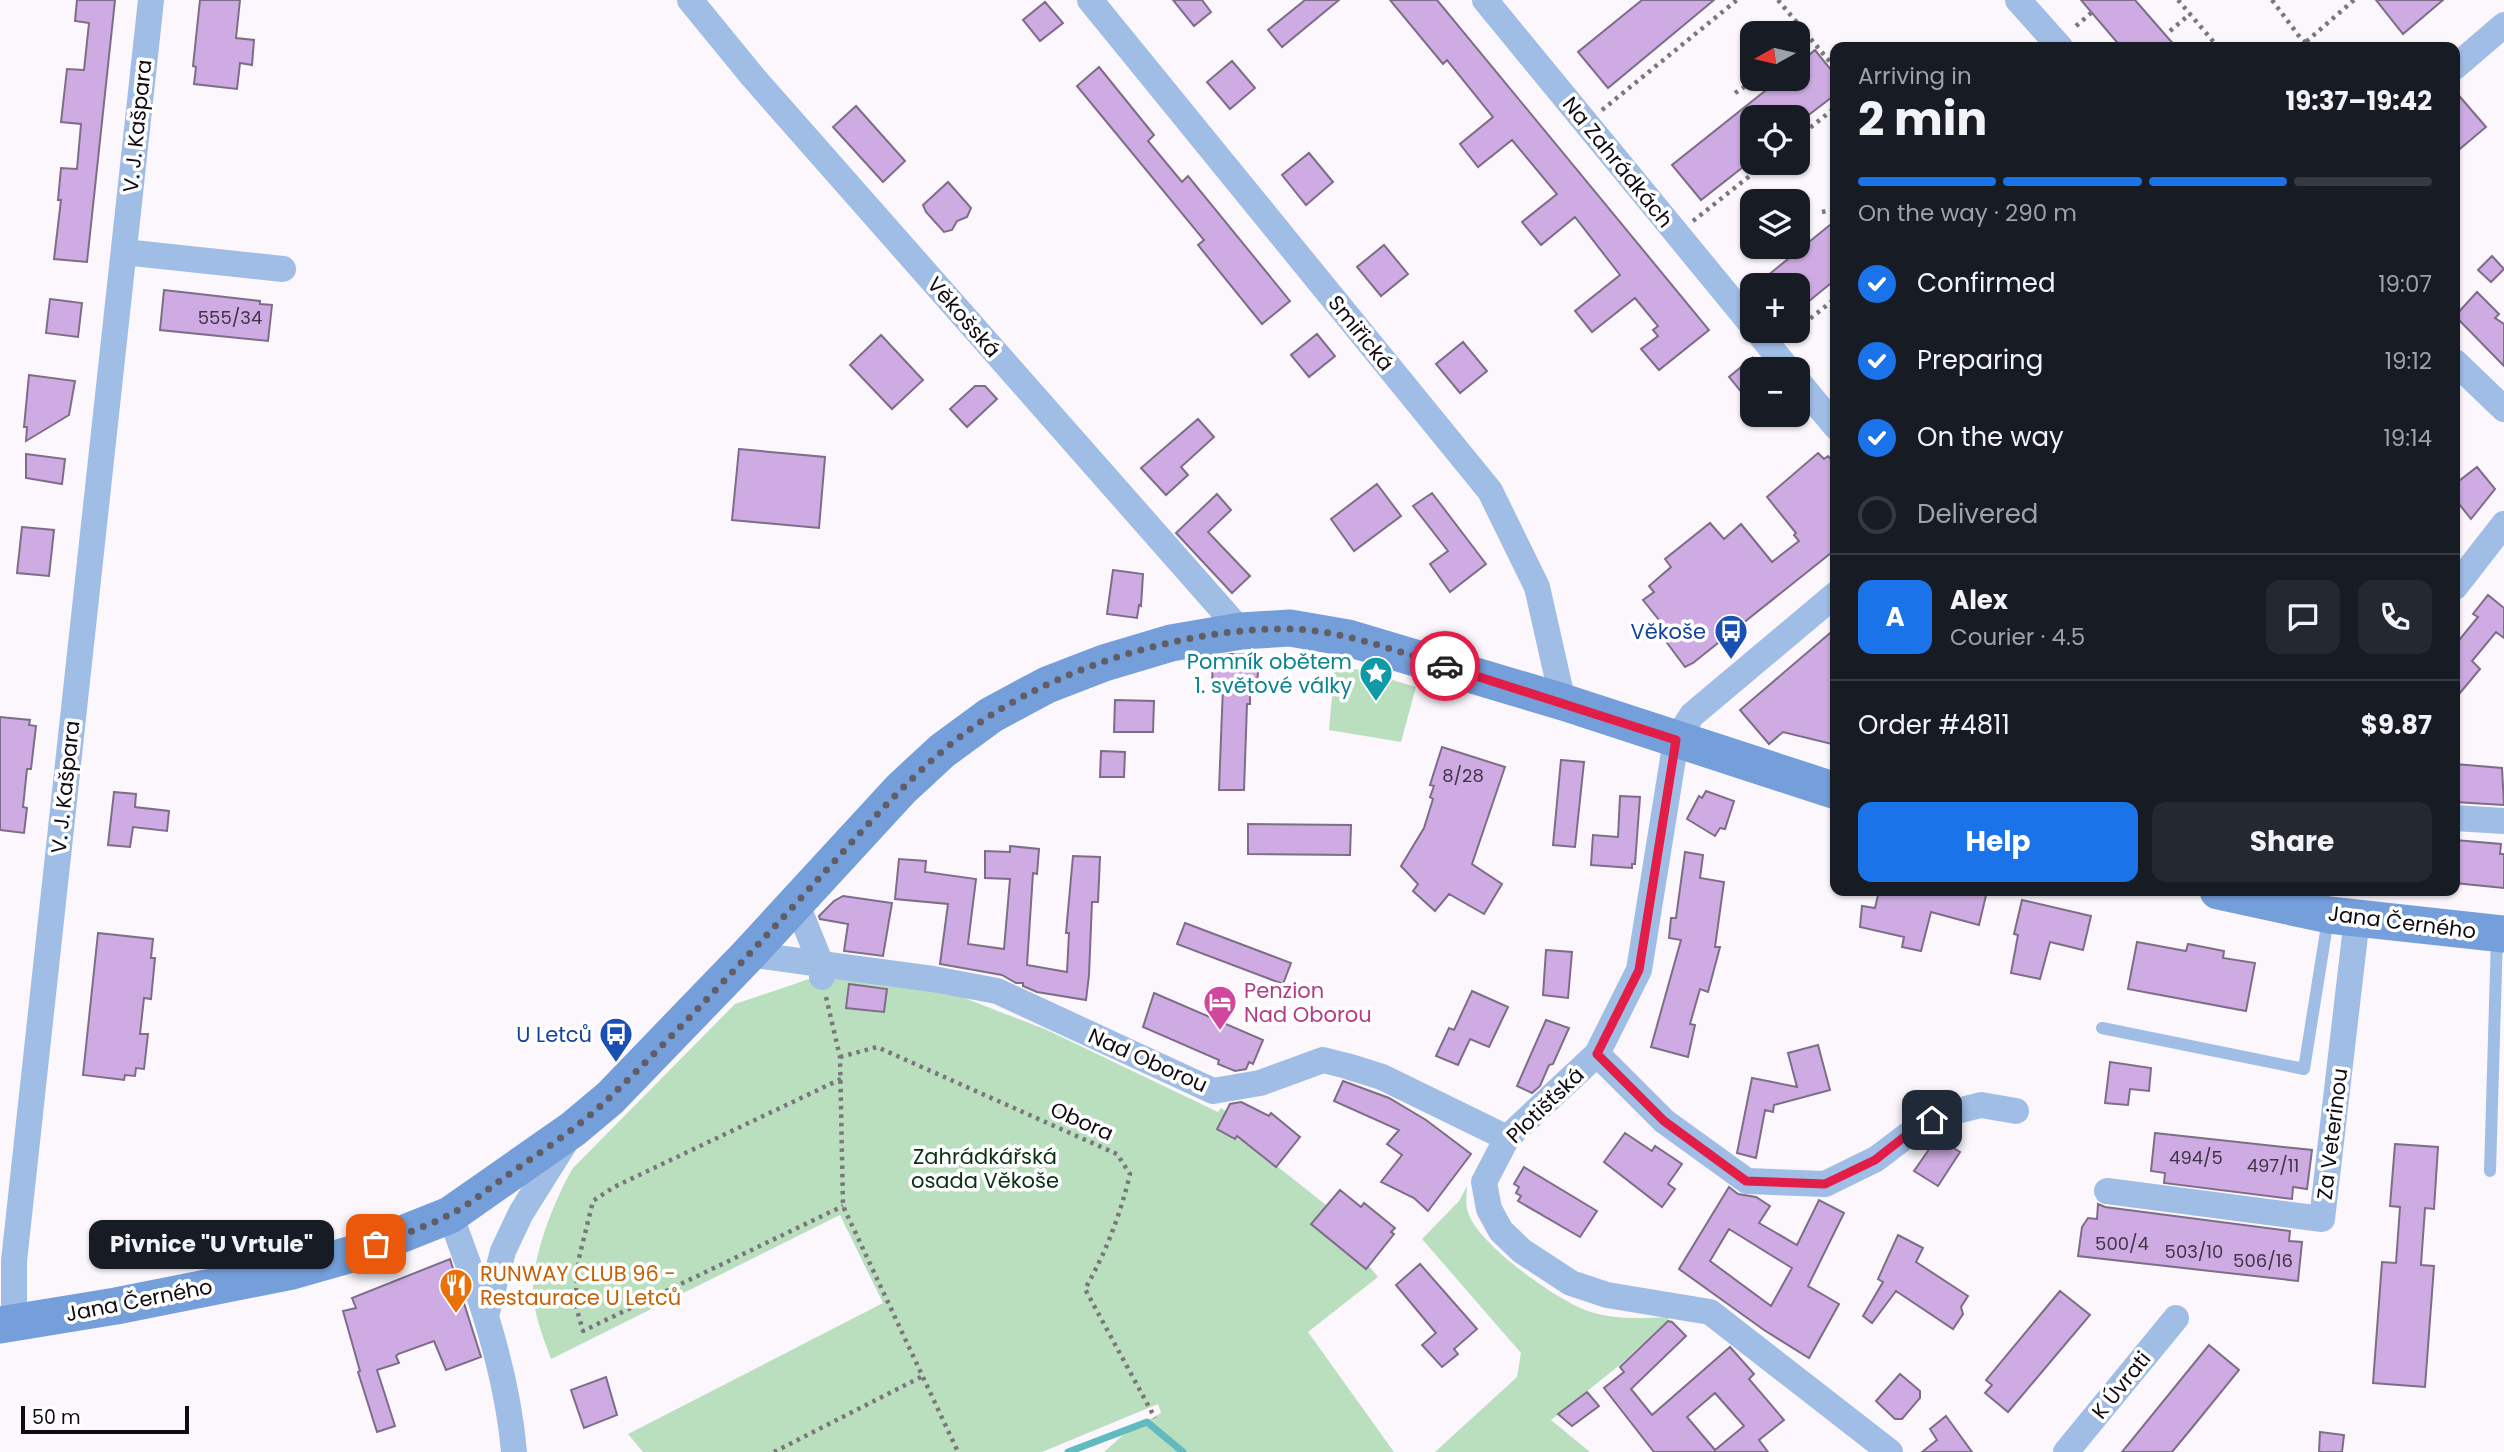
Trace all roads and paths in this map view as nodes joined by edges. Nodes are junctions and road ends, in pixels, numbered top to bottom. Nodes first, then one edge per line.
1 (151, 0) edge
2 (690, 0) edge
3 (1090, 0) edge
4 (1485, 0) edge
5 (1737, 0) edge
6 (1779, 0) edge
7 (2018, 0) edge
8 (2178, 0) edge
9 (2272, 0) edge
10 (2354, 0) edge
11 (2091, 13) dead end
12 (2190, 14) junction
13 (1796, 21) edge
14 (2504, 25) edge
15 (2076, 26) dead end
16 (2170, 31) dead end
17 (1810, 38) edge
18 (2056, 42) edge
19 (2214, 42) edge
20 (2305, 42) joint
21 (1830, 62) edge
22 (2460, 63) edge
23 (1740, 90) edge
24 (1735, 93) dead end
25 (1830, 112) edge
26 (1598, 113) dead end
27 (1810, 128) edge
28 (1751, 175) edge
29 (1830, 210) edge
30 (1822, 212) dead end
31 (1688, 226) dead end
32 (124, 252) junction
33 (283, 270) dead end
34 (1830, 303) edge
35 (1740, 310) edge
36 (1810, 319) edge
37 (1767, 343) edge
38 (1778, 357) edge
39 (2460, 367) edge
40 (1810, 396) edge
41 (2504, 408) edge
42 (1830, 420) edge
43 (2504, 524) edge
44 (2460, 581) edge
45 (1830, 599) edge
46 (1241, 631) junction
47 (1563, 702) junction
48 (1676, 740) junction
49 (1830, 789) edge
50 (2460, 818) edge
51 (2504, 821) edge
52 (2253, 896) edge
53 (796, 902) junction
54 (2338, 908) edge
55 (2501, 934) edge
56 (749, 954) junction
57 (821, 971) junction
58 (2102, 1028) dead end
59 (1597, 1054) junction
60 (840, 1057) junction
61 (841, 1079) junction
62 (2016, 1111) dead end
63 (573, 1129) junction
64 (1507, 1138) junction
65 (2490, 1171) dead end
66 (2107, 1191) dead end
67 (843, 1206) junction
68 (450, 1215) junction
69 (486, 1316) junction
70 (2176, 1318) dead end
71 (7, 1324) edge
72 (923, 1376) junction
73 (1155, 1418) dead end
74 (514, 1452) edge
75 (774, 1452) edge
76 (958, 1452) edge
77 (1890, 1452) edge
78 (2066, 1452) edge

1 - 32 street, V. J. Kašpara
2 - 46 street, Věkošská
3 - 47 street, Smiřická
4 - 35 street, Na Zahrádkách
5 - 26 path
6 - 13 path
7 - 18 street
8 - 12 path
9 - 20 path
10 - 20 path
11 - 15 path
12 - 16 path
12 - 19 path
14 - 22 street
17 - 21 path
23 - 24 path
25 - 27 path
28 - 31 path
29 - 30 path
32 - 33 street
32 - 71 street, V. J. Kašpara
34 - 36 path
37 - 38 street
39 - 41 street
40 - 42 street
43 - 44 street
45 - 48 street
46 - 47 street, Jana Černého
46 - 53 street, Jana Černého
47 - 48 street, Jana Černého
48 - 49 street, Jana Černého
48 - 59 street, Plotišťská
50 - 51 street
52 - 54 street, Jana Černého
53 - 56 street, Jana Černého
53 - 57 street
54 - 55 street, Jana Černého
54 - 58 lane
54 - 66 street, Za Veterinou
55 - 65 lane
56 - 57 street, Nad Oborou
56 - 63 street, Jana Černého
57 - 60 path
57 - 64 street, Nad Oborou
59 - 62 street
59 - 64 street, Plotišťská
60 - 61 path
60 - 73 path, Obora
61 - 67 path
61 - 67 path
63 - 68 street, Jana Černého
63 - 69 street
64 - 77 street, Plotišťská
67 - 72 path
68 - 69 street
68 - 71 street, Jana Černého
69 - 74 street
70 - 78 street, K Úvrati
72 - 75 path
72 - 76 path

